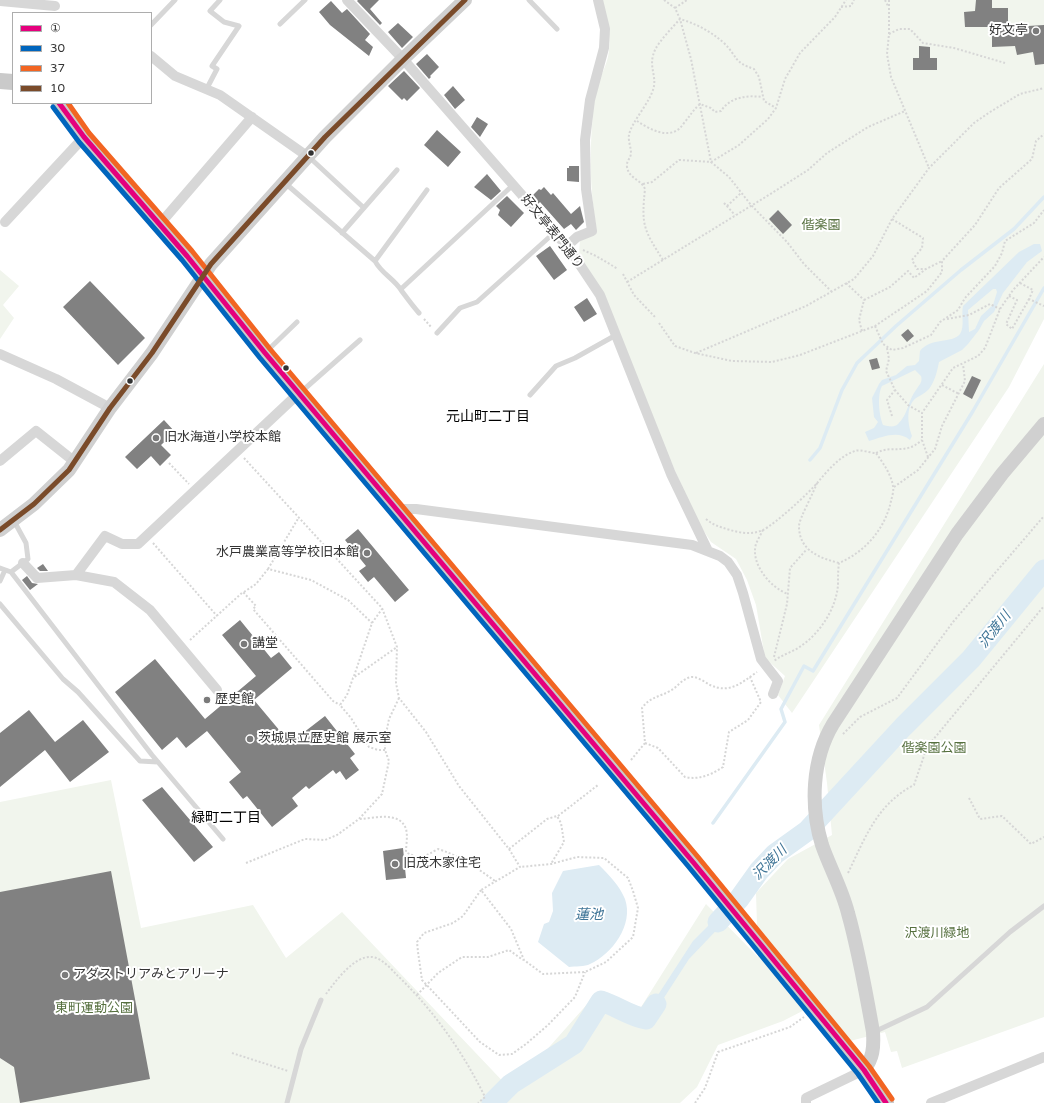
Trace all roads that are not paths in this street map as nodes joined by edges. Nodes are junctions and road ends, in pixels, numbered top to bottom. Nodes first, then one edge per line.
1 (0, 0) edge
2 (175, 0) edge
3 (220, 0) edge
4 (304, 0) edge
5 (347, 0) edge
6 (465, 0) edge
7 (529, 0) edge
8 (598, 0) edge
9 (56, 6) edge
10 (152, 24) edge
11 (280, 24) dead end
12 (557, 29) dead end
13 (152, 57) edge
14 (402, 59) junction
15 (0, 81) edge
16 (12, 82) edge
17 (206, 90) junction
18 (60, 104) edge
19 (252, 117) junction
20 (84, 137) junction
21 (307, 156) junction
22 (397, 170) dead end
23 (284, 183) junction
24 (513, 185) junction
25 (427, 190) dead end
26 (364, 208) junction
27 (5, 222) dead end
28 (159, 225) junction
29 (555, 232) junction
30 (342, 233) junction
31 (567, 246) junction
32 (375, 261) junction
33 (203, 278) junction
34 (401, 289) junction
35 (418, 313) road end
36 (297, 322) dead end
37 (438, 333) road end
38 (616, 335) junction
39 (360, 340) dead end
40 (265, 353) junction
41 (0, 354) edge
42 (299, 394) junction
43 (530, 395) dead end
44 (110, 408) junction
45 (1044, 424) edge
46 (0, 461) edge
47 (75, 462) junction
48 (398, 509) junction
49 (5, 523) edge
50 (708, 551) junction
51 (23, 563) junction
52 (2, 569) edge
53 (11, 572) junction
54 (76, 575) junction
55 (0, 581) edge
56 (0, 604) edge
57 (217, 690) dead end
58 (773, 694) dead end
59 (158, 762) junction
60 (223, 838) dead end
61 (1044, 906) edge
62 (322, 1000) road end
63 (873, 1032) junction
64 (1044, 1057) edge
65 (864, 1070) junction
66 (287, 1103) edge
67 (806, 1103) edge
68 (886, 1103) edge
69 (931, 1103) edge

1 - 9 street
2 - 10 lane
3 - 17 lane
4 - 11 lane
5 - 14 street, 好文亭表門通り
6 - 14 street
7 - 12 lane
8 - 31 street
13 - 17 street
14 - 21 street
14 - 24 street, 好文亭表門通り
15 - 16 main road
17 - 19 street
18 - 20 main road
19 - 21 street
19 - 28 street
20 - 27 street
20 - 28 main road
21 - 23 street
21 - 26 lane
22 - 26 lane
23 - 30 lane
23 - 33 street
24 - 29 street, 好文亭表門通り
24 - 34 lane
25 - 32 lane
26 - 30 lane
28 - 33 main road
29 - 31 street, 好文亭表門通り
29 - 37 lane
30 - 32 lane
31 - 38 street, 好文亭表門通り
32 - 34 lane
33 - 40 main road
33 - 44 street
34 - 35 lane
36 - 40 lane
38 - 43 lane
38 - 50 street, 好文亭表門通り
39 - 42 lane
40 - 42 main road
41 - 44 street
42 - 48 main road
42 - 54 street
44 - 47 street
45 - 63 street
46 - 47 street
47 - 49 street
48 - 50 street
48 - 65 main road
49 - 51 lane
50 - 58 street
51 - 53 lane
51 - 54 street
52 - 53 lane
52 - 55 lane
53 - 59 lane
54 - 57 street
56 - 59 lane
59 - 60 lane
61 - 63 lane
62 - 66 lane
63 - 65 street
64 - 69 street
65 - 67 street
65 - 68 main road

